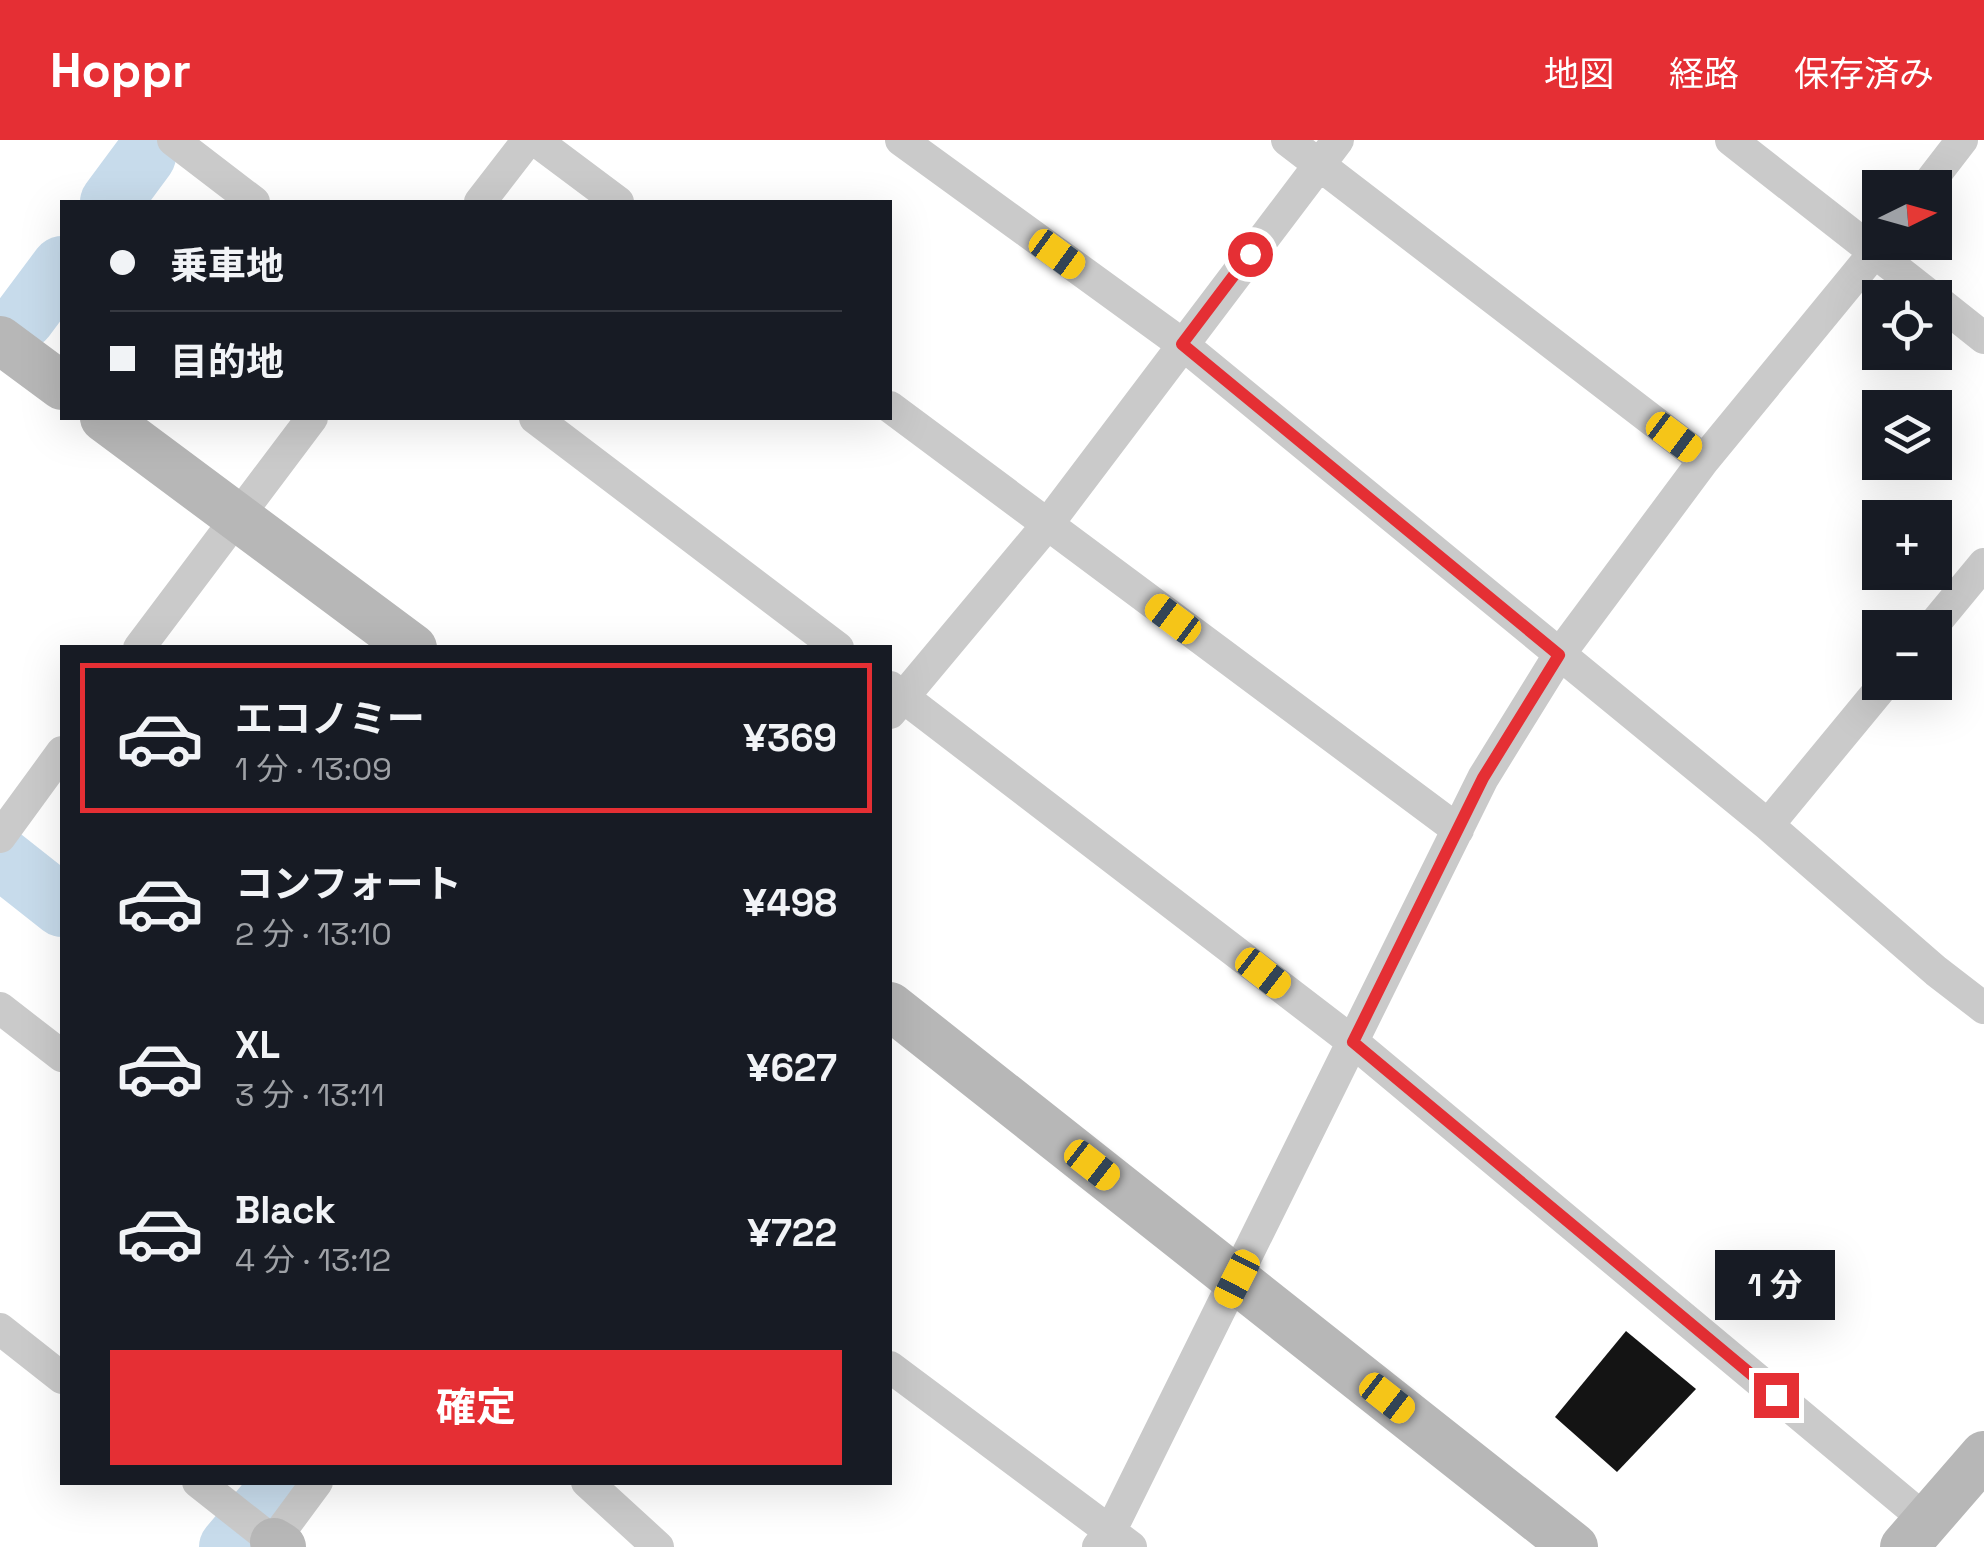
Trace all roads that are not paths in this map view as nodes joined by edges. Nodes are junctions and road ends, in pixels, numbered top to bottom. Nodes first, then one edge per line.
1 (173, 140) edge
2 (532, 140) edge
3 (901, 140) edge
4 (1287, 140) edge
5 (1732, 140) edge
6 (1962, 140) edge
7 (1328, 152) edge
8 (1939, 170) edge
9 (251, 200) edge
10 (482, 200) edge
11 (615, 200) edge
12 (1862, 235) edge
13 (1868, 260) edge
14 (1893, 260) edge
15 (1915, 280) edge
16 (1952, 312) edge
17 (1984, 338) edge
18 (0, 340) edge
19 (1182, 344) junction
20 (60, 385) edge
21 (892, 409) edge
22 (107, 420) edge
23 (310, 420) edge
24 (538, 420) edge
25 (1704, 460) junction
26 (235, 516) junction
27 (1047, 526) junction
28 (1984, 564) edge
29 (1946, 610) edge
30 (140, 645) edge
31 (410, 645) edge
32 (834, 645) edge
33 (1559, 655) junction
34 (894, 699) edge
35 (1871, 700) edge
36 (60, 755) edge
37 (1768, 826) junction
38 (1458, 830) junction
39 (0, 837) edge
40 (0, 1008) edge
41 (892, 1008) edge
42 (1984, 1008) edge
43 (1353, 1042) junction
44 (60, 1054) edge
45 (1237, 1279) junction
46 (0, 1330) edge
47 (892, 1369) edge
48 (60, 1376) edge
49 (1984, 1455) edge
50 (202, 1485) edge
51 (315, 1485) edge
52 (590, 1485) edge
53 (1915, 1534) edge
54 (1113, 1541) edge
55 (275, 1545) edge
56 (658, 1547) edge
57 (1574, 1547) edge

1 - 9 street
2 - 10 street
2 - 11 street
3 - 19 street
4 - 7 street
5 - 12 street
6 - 8 street
7 - 19 street
7 - 25 street
13 - 25 street
14 - 15 street
16 - 17 street
18 - 20 street
19 - 27 street
19 - 33 street
21 - 27 street
22 - 26 street
23 - 26 street
24 - 32 street
25 - 33 street
26 - 30 street
26 - 31 street
27 - 34 street
27 - 38 street
28 - 29 street
33 - 37 street
33 - 38 street
34 - 43 street
35 - 37 street
36 - 39 street
37 - 42 street
38 - 43 street
40 - 44 street
41 - 45 street
43 - 45 street
43 - 53 street
45 - 54 street
45 - 57 street
46 - 48 street
47 - 54 street
49 - 53 street
50 - 55 street
51 - 55 street
52 - 56 street

